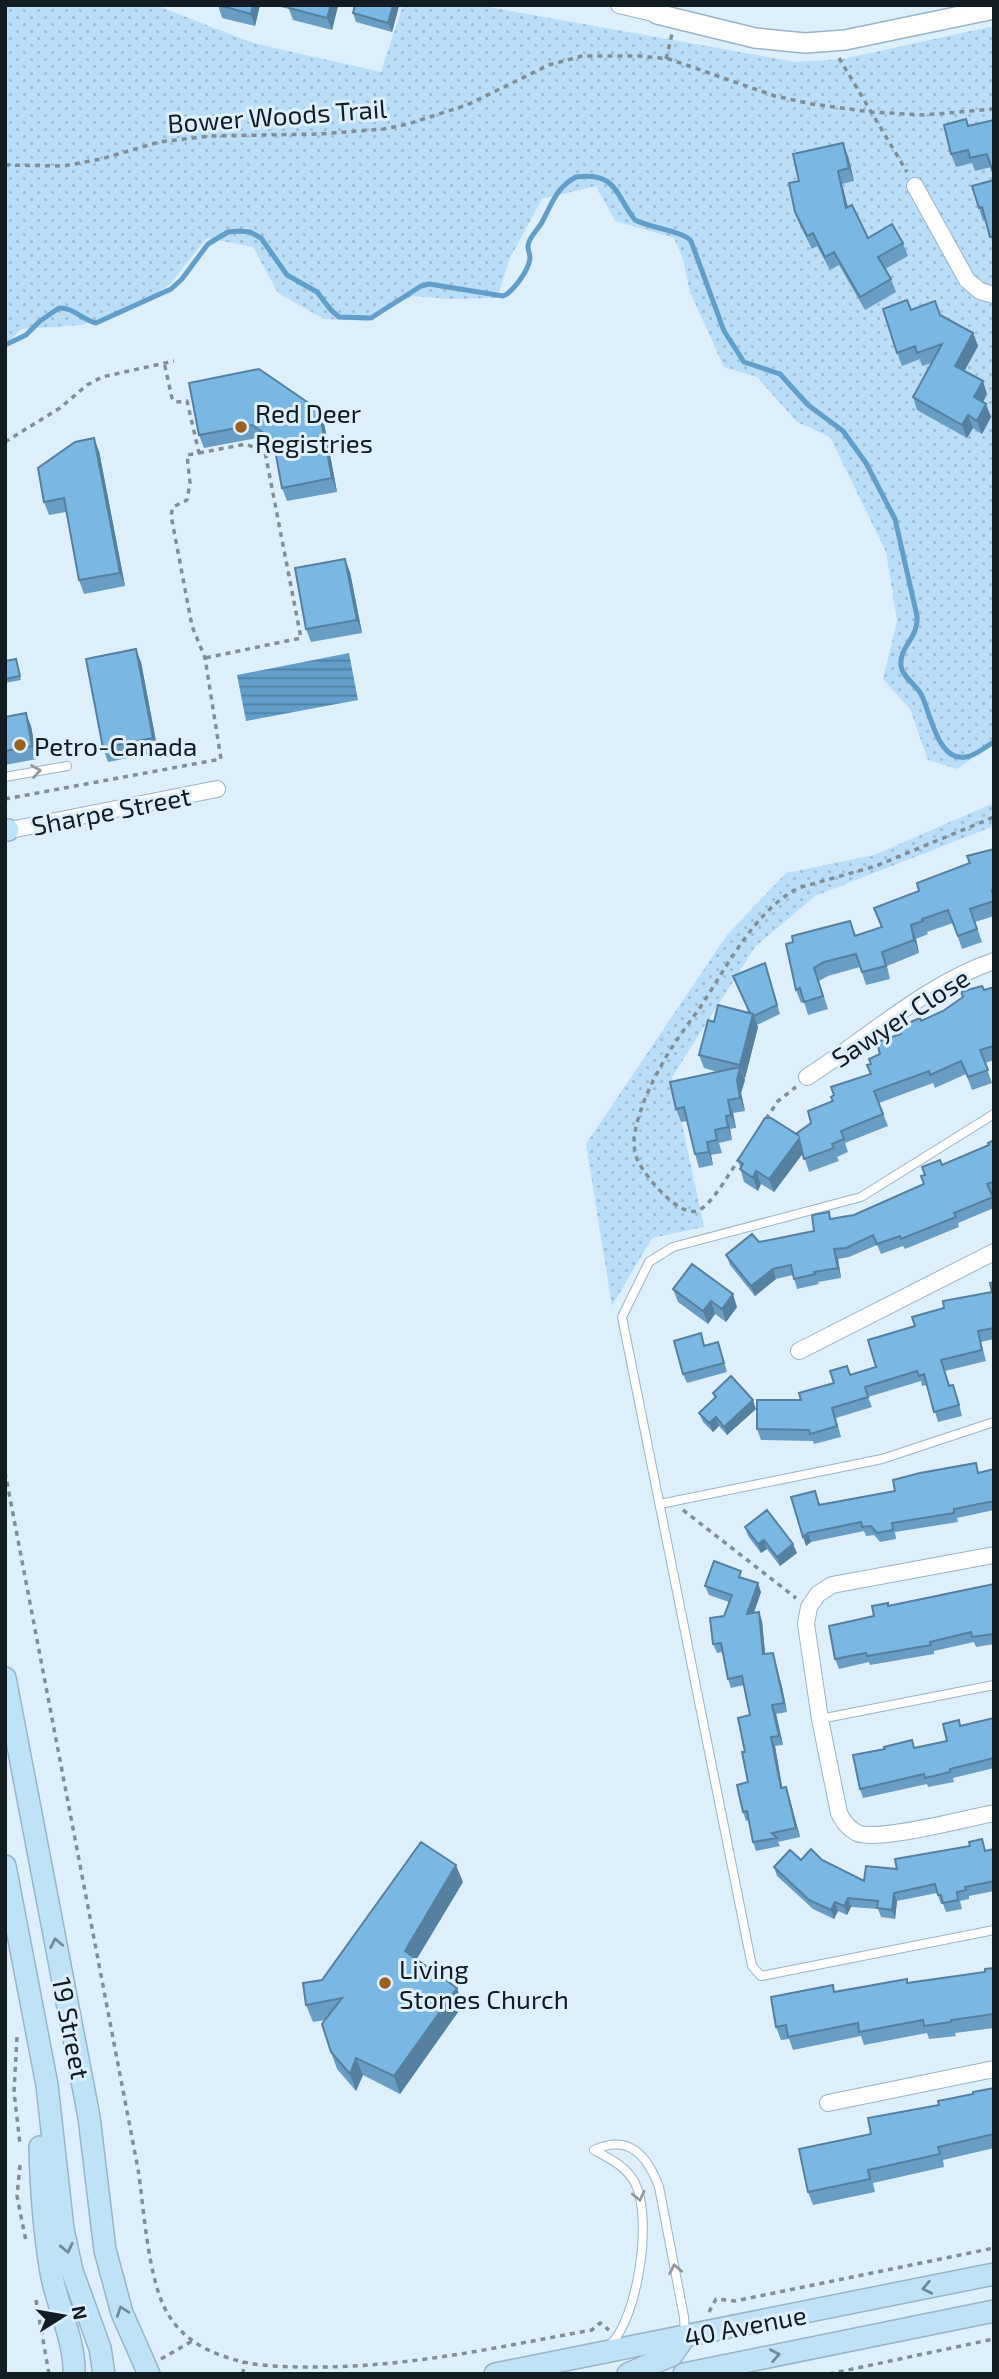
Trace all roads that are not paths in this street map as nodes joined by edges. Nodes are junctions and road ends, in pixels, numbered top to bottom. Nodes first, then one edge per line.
1 (619, 5) edge
2 (994, 9) edge
3 (658, 10) edge
4 (915, 186) road end
5 (994, 295) edge
6 (67, 766) dead end
7 (5, 777) edge
8 (217, 789) dead end
9 (6, 830) edge
10 (994, 961) edge
11 (807, 1077) road end
12 (994, 1114) edge
13 (994, 1252) edge
14 (799, 1351) dead end
15 (994, 1422) edge
16 (660, 1504) junction
17 (994, 1555) edge
18 (5, 1678) edge
19 (994, 1685) edge
20 (820, 1719) junction
21 (994, 1813) edge
22 (5, 1866) edge
23 (994, 1930) edge
24 (38, 2036) junction
25 (994, 2069) edge
26 (828, 2103) dead end
27 (994, 2274) edge
28 (994, 2311) edge
29 (685, 2336) junction
30 (599, 2354) junction
31 (153, 2367) edge
32 (74, 2374) edge
33 (104, 2374) edge
34 (495, 2374) edge
35 (628, 2374) edge
36 (684, 2374) edge

1 - 3 street
2 - 3 street
4 - 5 street
7 -> 6 lane
8 - 9 street, Sharpe Street
10 - 11 street, Sawyer Close
12 - 16 lane
13 - 14 street
15 - 16 lane
16 - 23 lane
17 - 20 street
31 -> 18 main road, 19 Street
19 - 20 lane
20 - 21 street
22 - 24 main road, 19 Street
24 - 32 main road
24 -> 33 main road, 19 Street
25 - 26 street
27 -> 29 main road, 40 Avenue
36 -> 28 main road, 40 Avenue
29 - 30 main road, 40 Avenue
29 -> 30 lane
29 - 35 main road
30 - 34 main road, 40 Avenue

